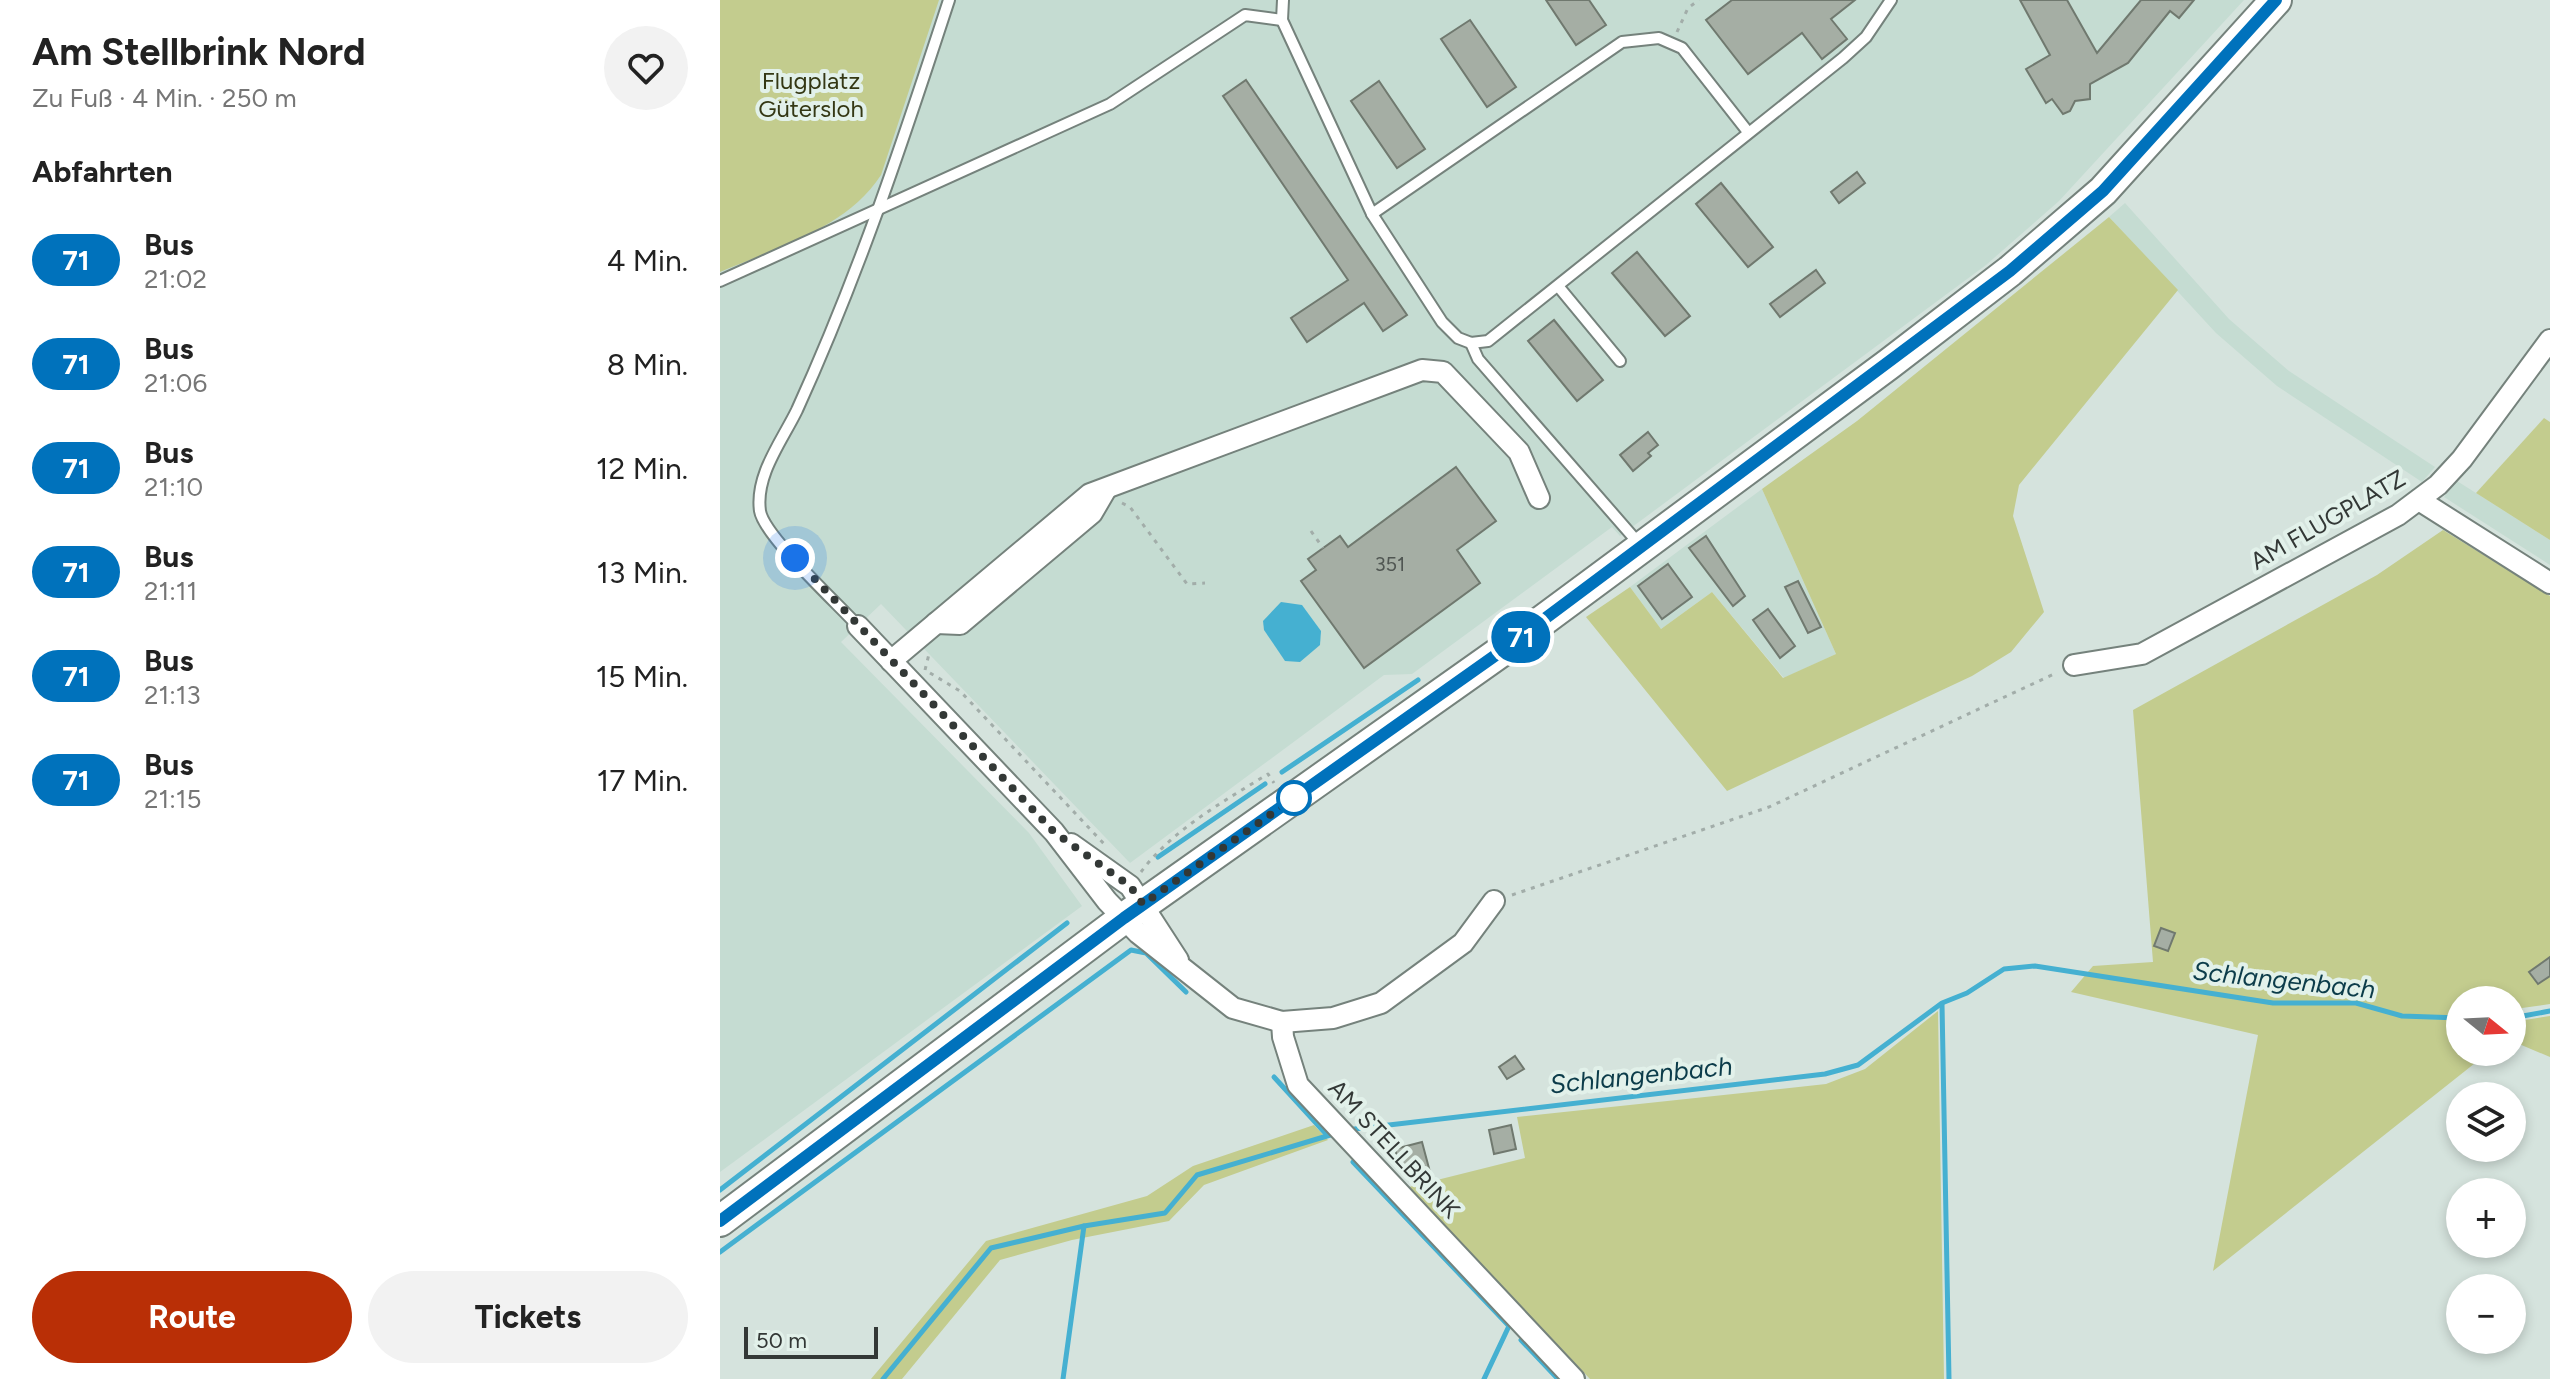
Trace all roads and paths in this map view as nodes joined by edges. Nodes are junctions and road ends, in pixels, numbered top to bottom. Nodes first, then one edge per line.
1 (949, 0) edge
2 (1283, 0) edge
3 (1699, 0) edge
4 (1891, 0) edge
5 (2276, 0) edge
6 (1282, 20) junction
7 (1671, 44) junction
8 (1748, 132) junction
9 (882, 206) junction
10 (1372, 214) junction
11 (720, 281) edge
12 (1558, 286) junction
13 (2550, 340) edge
14 (1471, 343) junction
15 (1620, 361) dead end
16 (1112, 495) junction
17 (1539, 498) dead end
18 (2419, 500) junction
19 (1311, 531) dead end
20 (1642, 547) junction
21 (1323, 548) dead end
22 (1205, 583) dead end
23 (2550, 583) edge
24 (858, 626) joint
25 (895, 658) junction
26 (2074, 665) joint
27 (1288, 802) junction
28 (1109, 851) dead end
29 (1128, 870) dead end
30 (1141, 873) junction
31 (1139, 899) junction
32 (1494, 901) joint
33 (1282, 1022) junction
34 (720, 1221) edge
35 (1574, 1379) edge

1 - 9 lane
2 - 6 lane
3 - 7 path
4 - 8 lane
5 - 20 main road
6 - 9 lane
6 - 10 lane
7 - 8 lane
7 - 10 lane
8 - 12 lane
9 - 11 lane
9 - 24 lane
10 - 14 lane
12 - 14 lane
12 - 15 lane
13 - 18 street, AM FLUGPLATZ
14 - 20 lane
16 - 17 street
16 - 22 path
16 - 25 street
18 - 23 street
18 - 26 street, AM FLUGPLATZ
19 - 21 path
20 - 27 main road
24 - 25 street
25 - 28 path
25 - 31 street
26 - 32 path
27 - 30 path
27 - 31 main road
29 - 30 path
30 - 31 path
31 - 33 street
31 - 34 main road
32 - 33 street
33 - 35 street, AM STELLBRINK

